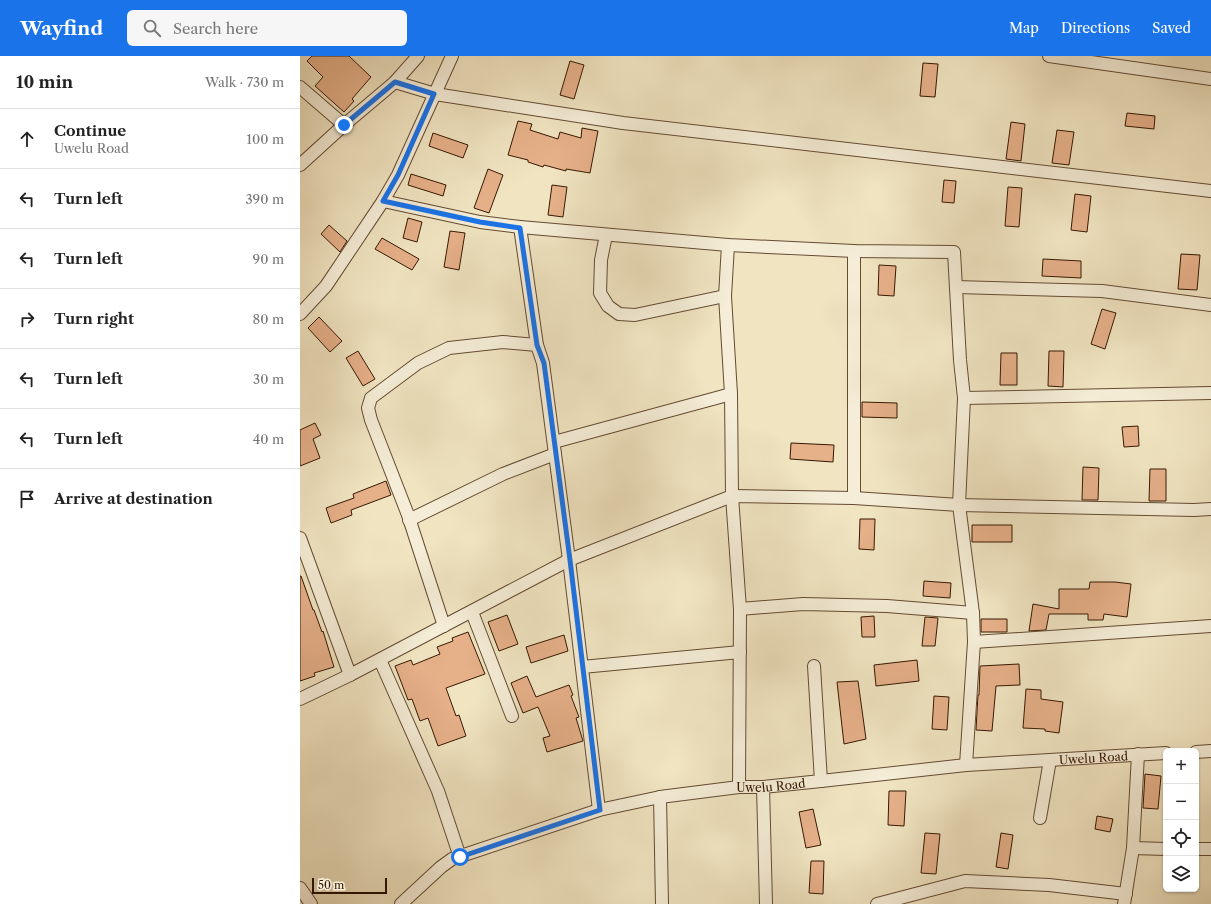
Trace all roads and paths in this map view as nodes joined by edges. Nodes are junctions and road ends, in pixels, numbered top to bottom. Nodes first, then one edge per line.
1 (418, 56) edge
2 (452, 56) edge
3 (1049, 56) edge
4 (1211, 79) edge
5 (395, 82) junction
6 (300, 86) edge
7 (434, 94) junction
8 (344, 125) junction
9 (300, 166) edge
10 (1211, 191) edge
11 (383, 201) junction
12 (520, 228) junction
13 (606, 234) junction
14 (728, 245) junction
15 (854, 251) junction
16 (956, 287) junction
17 (725, 296) junction
18 (1211, 305) edge
19 (300, 314) edge
20 (537, 345) junction
21 (1211, 393) edge
22 (730, 394) junction
23 (964, 398) junction
24 (555, 448) junction
25 (732, 496) junction
26 (854, 498) junction
27 (959, 505) junction
28 (1211, 509) edge
29 (409, 520) junction
30 (300, 538) edge
31 (570, 560) junction
32 (740, 609) junction
33 (472, 612) junction
34 (973, 613) junction
35 (444, 626) junction
36 (1211, 626) edge
37 (974, 642) junction
38 (740, 652) junction
39 (380, 660) junction
40 (814, 666) dead end
41 (582, 667) junction
42 (350, 675) junction
43 (300, 699) edge
44 (512, 716) dead end
45 (1211, 751) edge
46 (1199, 752) edge
47 (1163, 753) edge
48 (1138, 754) junction
49 (1050, 760) junction
50 (966, 764) junction
51 (821, 781) junction
52 (740, 787) junction
53 (763, 787) junction
54 (660, 797) junction
55 (600, 810) junction
56 (1040, 818) dead end
57 (1133, 848) junction
58 (1163, 848) edge
59 (1199, 849) edge
60 (1211, 849) edge
61 (460, 857) junction
62 (300, 888) edge
63 (1125, 899) edge
64 (311, 904) edge
65 (401, 904) edge
66 (662, 904) edge
67 (766, 904) edge
68 (877, 904) edge

1 - 5 street
2 - 7 street
3 - 4 street
5 - 7 street
5 - 8 street
6 - 8 street
7 - 10 street
7 - 11 street
8 - 9 street
11 - 12 street
11 - 19 street
12 - 13 street
12 - 20 street
13 - 14 street
13 - 17 street
14 - 15 street
14 - 17 street
15 - 16 street
15 - 26 street
16 - 18 street
16 - 23 street
17 - 22 street
20 - 24 street
20 - 29 street
21 - 23 street
22 - 24 street
22 - 25 street
23 - 27 street
24 - 29 street
24 - 31 street
25 - 26 street
25 - 31 street
25 - 32 street
26 - 27 street
27 - 28 street
27 - 34 street
29 - 35 street
30 - 42 street
31 - 33 street
31 - 41 street
32 - 34 street
32 - 38 street
33 - 35 street
33 - 44 street
34 - 37 street
35 - 39 street
36 - 37 street
37 - 50 street
38 - 41 street
38 - 52 street
39 - 42 street
39 - 61 street
40 - 51 street
41 - 55 street
42 - 43 street
45 - 46 street
47 - 48 street, Uwelu Road
48 - 49 street, Uwelu Road
48 - 57 street
49 - 50 street, Uwelu Road
49 - 56 street
50 - 51 street, Uwelu Road
51 - 53 street, Uwelu Road
52 - 53 street, Uwelu Road
52 - 54 street, Uwelu Road
53 - 67 street
54 - 55 street, Uwelu Road
54 - 66 street
55 - 61 street, Uwelu Road
57 - 58 street
57 - 63 street
59 - 60 street
61 - 65 street, Uwelu Road
62 - 64 street
63 - 68 street

